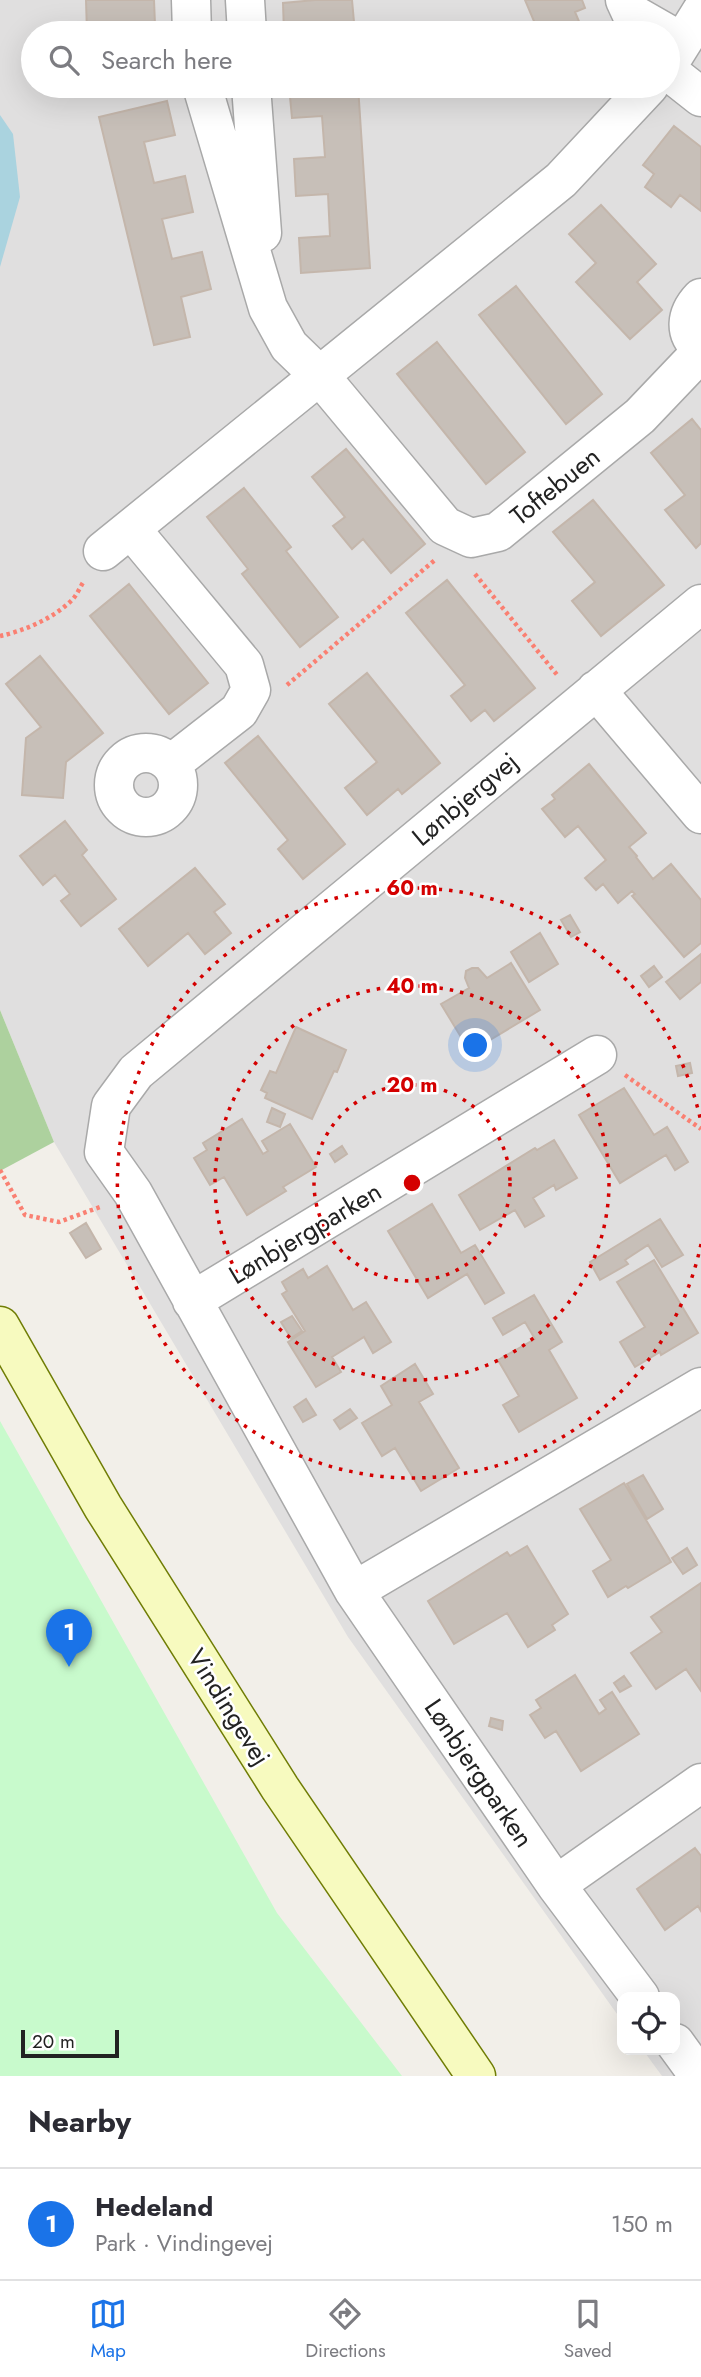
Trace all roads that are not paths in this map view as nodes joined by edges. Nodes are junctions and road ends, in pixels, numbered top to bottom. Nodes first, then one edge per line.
1 (191, 0) edge
2 (245, 0) edge
3 (625, 0) edge
4 (192, 21) edge
5 (246, 21) edge
6 (643, 21) edge
7 (680, 53) edge
8 (701, 97) edge
9 (206, 98) edge
10 (252, 98) edge
11 (638, 98) edge
12 (701, 298) edge
13 (268, 308) junction
14 (701, 350) edge
15 (320, 376) junction
16 (701, 604) edge
17 (588, 697) junction
18 (171, 764) dead end
19 (701, 814) edge
20 (597, 1055) road end
21 (104, 1152) joint
22 (192, 1301) junction
23 (0, 1326) edge
24 (701, 1387) edge
25 (354, 1591) junction
26 (701, 1783) edge
27 (556, 1885) junction
28 (636, 1992) edge
29 (680, 2050) edge
30 (477, 2076) edge
31 (699, 2076) edge

1 - 4 street
2 - 5 street
3 - 6 street
7 - 8 street
9 - 13 street
10 - 13 street
11 - 15 street
12 - 14 street, Toftebuen
13 - 15 street
14 - 15 street, Toftebuen
15 - 18 street
16 - 17 street, Lønbjergvej
17 - 19 street
17 - 21 street, Lønbjergvej
20 - 22 street, Lønbjergparken
21 - 22 street, Lønbjergparken
22 - 25 street, Lønbjergparken
23 - 30 main road, Vindingevej
24 - 25 street
25 - 27 street, Lønbjergparken
26 - 27 street
27 - 28 street, Lønbjergparken
29 - 31 street

